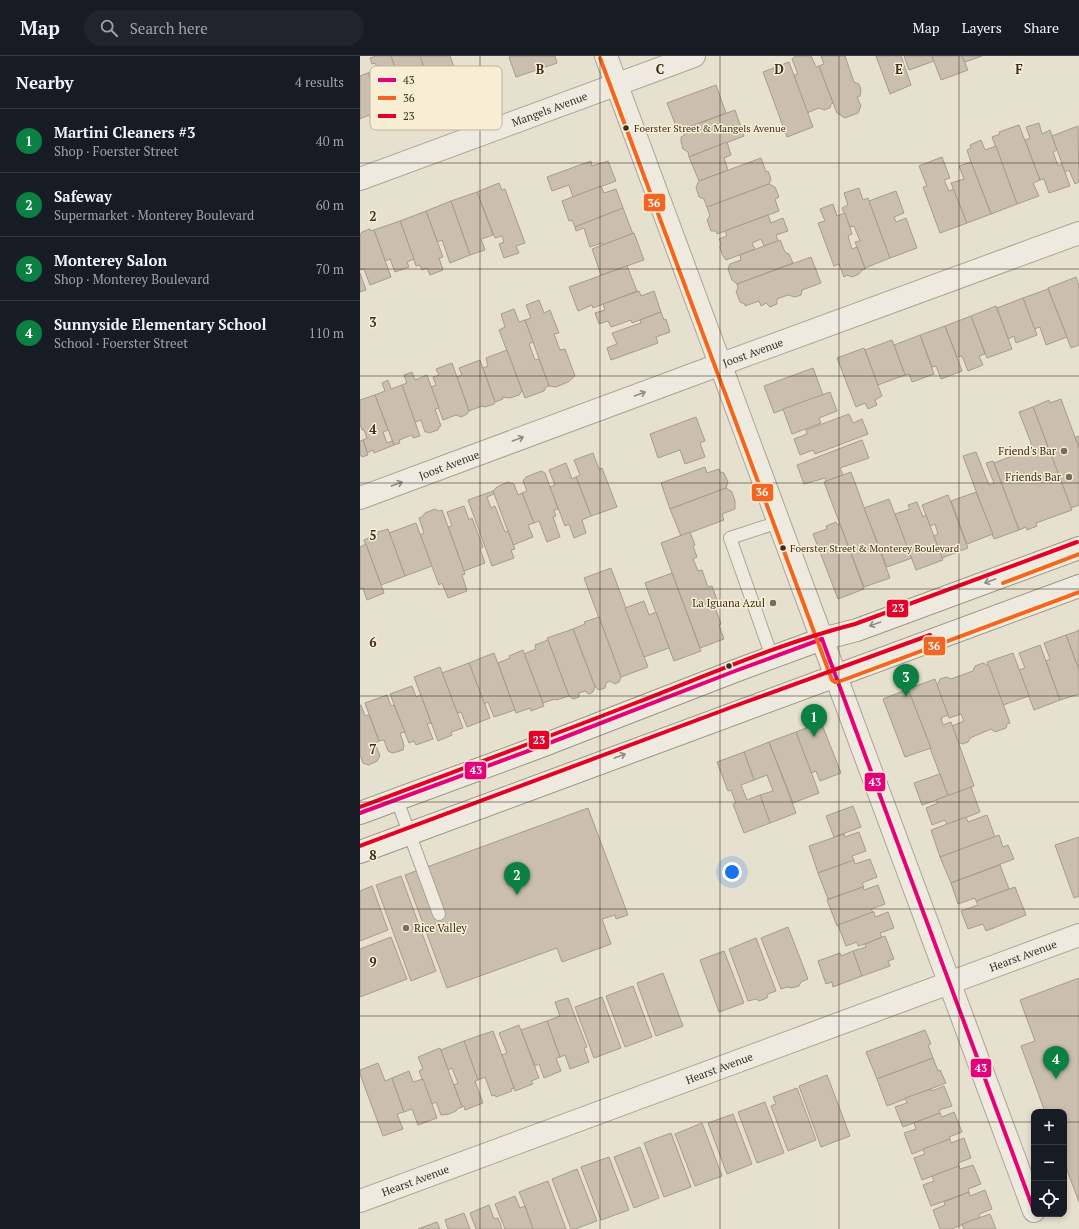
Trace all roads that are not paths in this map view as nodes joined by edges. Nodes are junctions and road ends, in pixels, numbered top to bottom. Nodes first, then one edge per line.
1 (606, 56) edge
2 (694, 56) edge
3 (616, 84) junction
4 (502, 126) edge
5 (492, 130) edge
6 (360, 179) edge
7 (1079, 233) edge
8 (720, 364) junction
9 (360, 498) edge
10 (779, 522) junction
11 (1079, 548) edge
12 (1079, 586) edge
13 (822, 639) junction
14 (772, 657) junction
15 (836, 676) junction
16 (397, 800) junction
17 (360, 813) edge
18 (409, 834) junction
19 (360, 852) edge
20 (439, 914) dead end
21 (1079, 935) edge
22 (950, 982) junction
23 (360, 1201) edge
24 (1031, 1203) edge
25 (1036, 1217) edge
26 (1041, 1229) edge

1 - 3 street
2 - 3 street, Mangels Avenue
3 - 4 street, Mangels Avenue
3 - 8 street
5 - 6 street, Mangels Avenue
7 - 8 street, Joost Avenue
9 -> 8 street, Joost Avenue
8 - 10 street
10 - 13 street
10 - 14 lane
11 -> 13 street
12 - 15 street
13 - 14 street
13 - 15 street
14 - 16 street
18 -> 15 street
15 - 22 street
16 - 17 street
16 - 18 lane
18 - 19 street
18 - 20 lane
21 - 22 street, Hearst Avenue
22 - 23 street, Hearst Avenue
22 - 24 street
25 - 26 street

